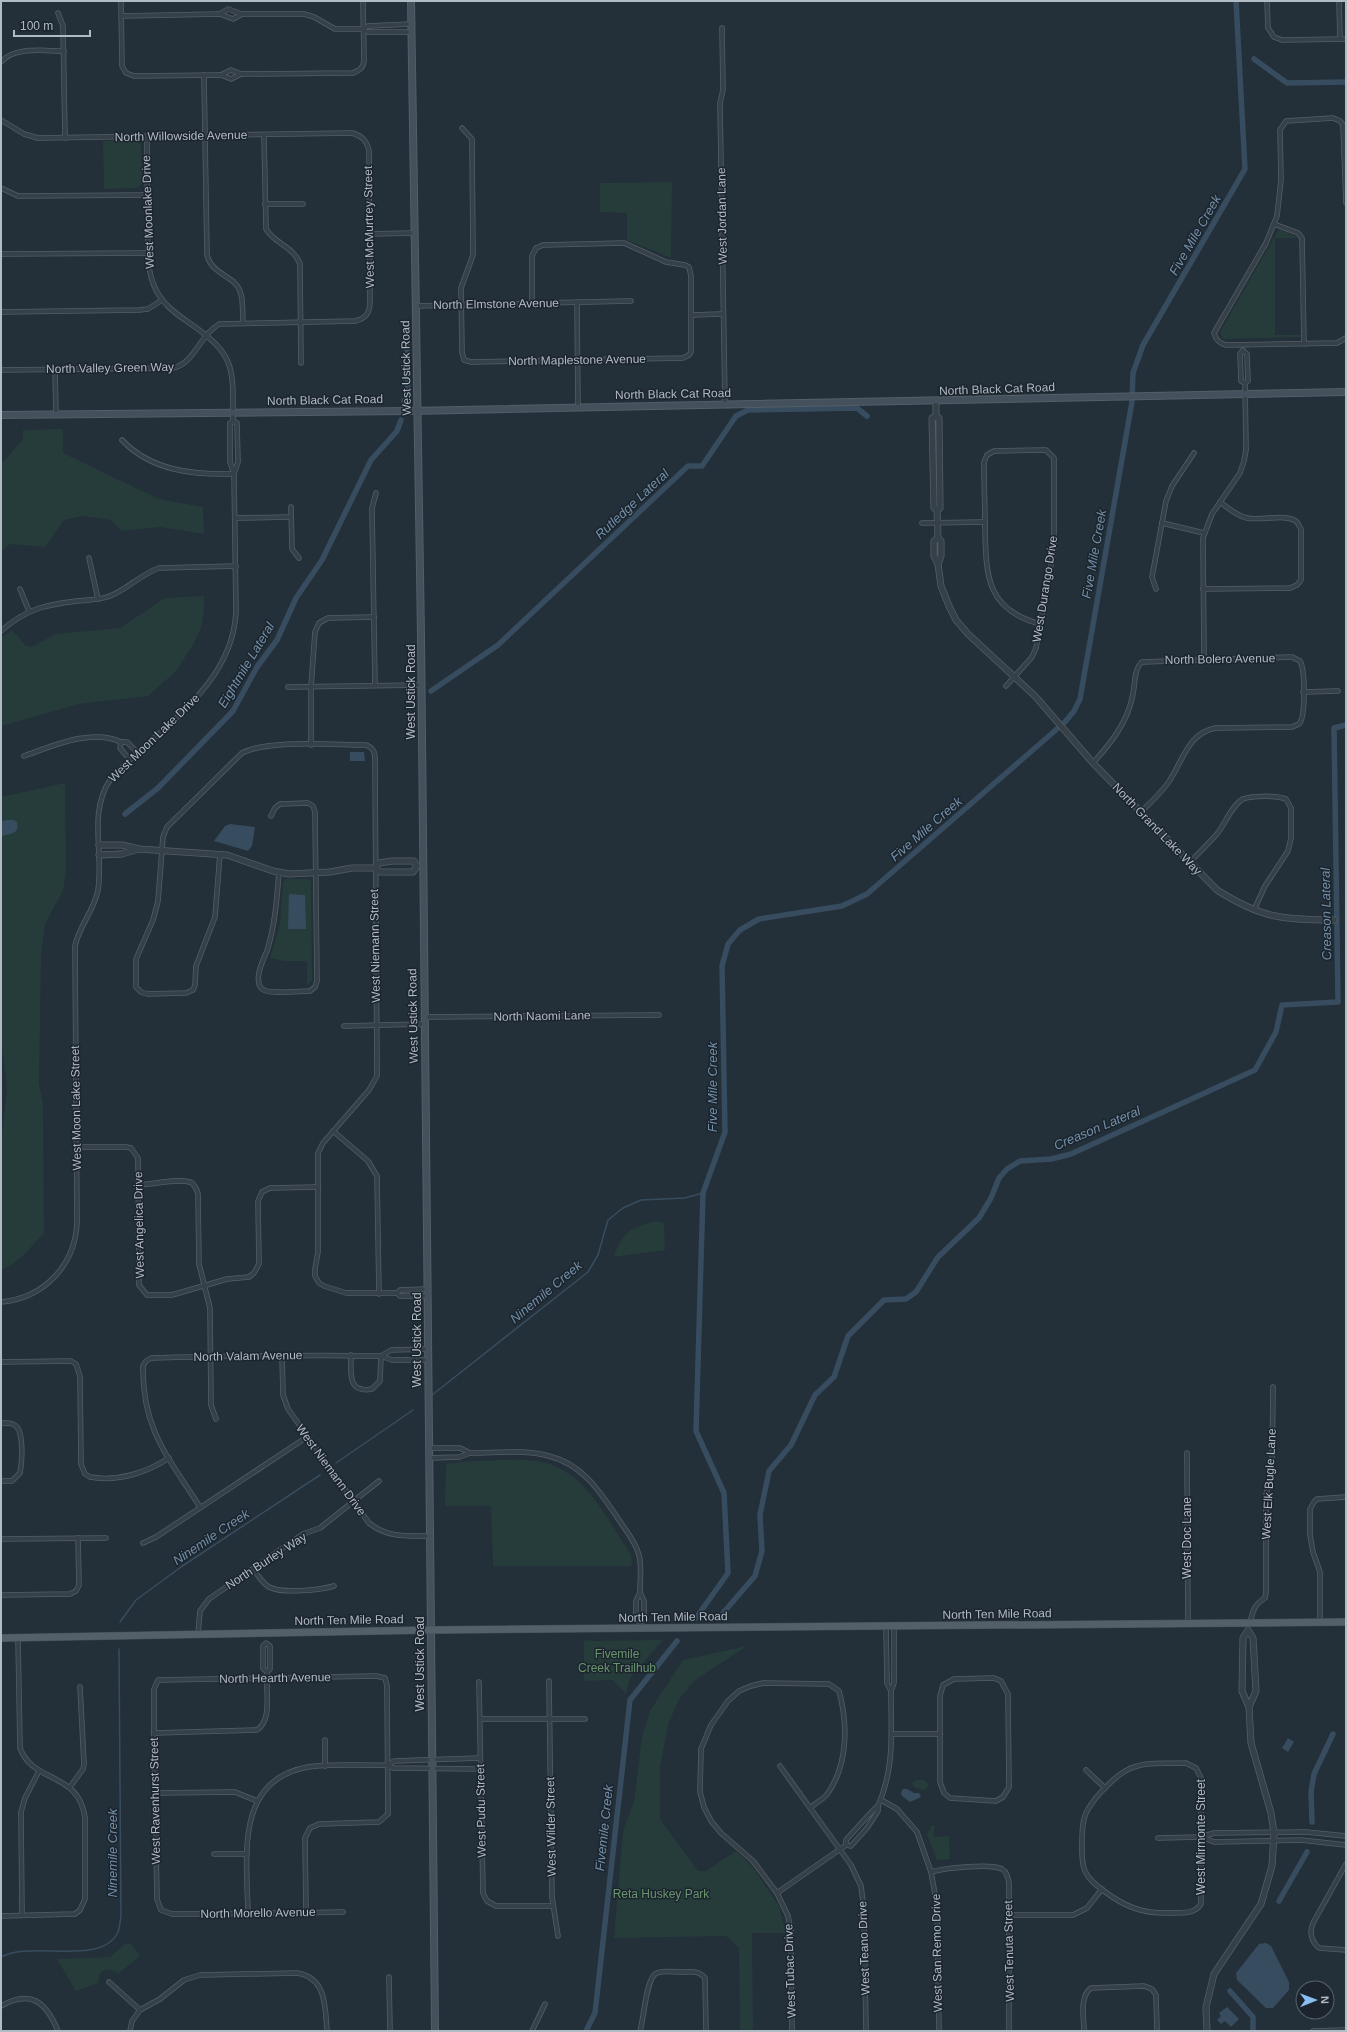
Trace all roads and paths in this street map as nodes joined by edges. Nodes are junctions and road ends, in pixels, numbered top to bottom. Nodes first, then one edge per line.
1 (121, 1) edge
2 (363, 1) edge
3 (411, 1) edge
4 (1267, 1) edge
5 (1339, 1) edge
6 (58, 13) dead end
7 (220, 14) junction
8 (242, 14) junction
9 (121, 16) junction
10 (411, 24) junction
11 (722, 28) dead end
12 (364, 29) junction
13 (411, 32) junction
14 (1340, 39) junction
15 (1346, 39) edge
16 (64, 51) junction
17 (1, 62) edge
18 (221, 74) junction
19 (241, 74) junction
20 (204, 75) junction
21 (1, 120) edge
22 (462, 128) dead end
23 (264, 135) junction
24 (146, 136) junction
25 (206, 136) junction
26 (65, 138) junction
27 (364, 138) joint
28 (1, 188) edge
29 (147, 195) junction
30 (1346, 203) edge
31 (265, 204) junction
32 (303, 204) dead end
33 (1274, 224) junction
34 (414, 233) junction
35 (370, 234) junction
36 (148, 252) junction
37 (1, 254) edge
38 (162, 300) junction
39 (577, 302) junction
40 (631, 302) dead end
41 (532, 304) junction
42 (461, 305) junction
43 (415, 306) junction
44 (1, 312) edge
45 (721, 314) dead end
46 (692, 315) junction
47 (366, 316) joint
48 (301, 322) junction
49 (243, 323) junction
50 (207, 335) junction
51 (1345, 339) edge
52 (1304, 344) junction
53 (1243, 345) junction
54 (1243, 351) junction
55 (578, 360) junction
56 (301, 363) dead end
57 (55, 369) junction
58 (1, 370) edge
59 (1245, 384) junction
60 (1346, 392) edge
61 (1245, 395) junction
62 (936, 402) junction
63 (726, 404) junction
64 (578, 407) junction
65 (417, 410) junction
66 (234, 412) junction
67 (56, 414) junction
68 (1, 415) edge
69 (234, 421) junction
70 (122, 440) dead end
71 (1194, 453) dead end
72 (234, 474) junction
73 (376, 493) dead end
74 (1220, 502) junction
75 (291, 507) dead end
76 (291, 517) junction
77 (235, 518) junction
78 (985, 522) junction
79 (922, 523) dead end
80 (937, 523) junction
81 (1162, 523) junction
82 (1204, 533) junction
83 (88, 558) dead end
84 (299, 558) dead end
85 (236, 566) junction
86 (20, 589) dead end
87 (1156, 589) dead end
88 (1203, 589) junction
89 (98, 599) junction
90 (29, 611) junction
91 (374, 617) junction
92 (1040, 624) junction
93 (1, 631) edge
94 (1204, 659) junction
95 (1015, 676) junction
96 (375, 685) junction
97 (422, 685) junction
98 (1006, 686) dead end
99 (288, 687) dead end
100 (311, 687) junction
101 (1303, 692) junction
102 (1338, 692) dead end
103 (121, 742) junction
104 (311, 745) junction
105 (138, 753) junction
106 (24, 756) dead end
107 (130, 760) junction
108 (1093, 763) junction
109 (1140, 813) junction
110 (271, 816) dead end
111 (99, 845) junction
112 (139, 849) junction
113 (162, 850) junction
114 (220, 854) junction
115 (99, 855) junction
116 (1189, 863) junction
117 (420, 865) junction
118 (375, 868) junction
119 (279, 872) junction
120 (316, 873) junction
121 (1254, 910) junction
122 (1334, 920) dead end
123 (75, 956) joint
124 (660, 1015) dead end
125 (424, 1020) junction
126 (376, 1025) junction
127 (344, 1026) dead end
128 (333, 1131) junction
129 (77, 1147) junction
130 (138, 1186) junction
131 (318, 1187) junction
132 (203, 1285) junction
133 (428, 1289) junction
134 (397, 1293) junction
135 (379, 1294) junction
136 (428, 1296) junction
137 (1, 1302) edge
138 (428, 1350) junction
139 (350, 1355) junction
140 (282, 1356) junction
141 (382, 1356) junction
142 (211, 1357) junction
143 (428, 1360) junction
144 (1, 1362) edge
145 (1273, 1387) dead end
146 (216, 1419) dead end
147 (1, 1424) edge
148 (307, 1437) junction
149 (429, 1448) junction
150 (470, 1453) junction
151 (1187, 1453) dead end
152 (169, 1458) junction
153 (429, 1458) junction
154 (1, 1481) edge
155 (379, 1481) dead end
156 (1346, 1498) edge
157 (354, 1502) junction
158 (200, 1507) junction
159 (430, 1536) junction
160 (78, 1538) junction
161 (106, 1538) dead end
162 (1, 1539) edge
163 (144, 1543) dead end
164 (253, 1569) junction
165 (334, 1586) dead end
166 (640, 1592) junction
167 (1, 1595) edge
168 (1320, 1622) junction
169 (1346, 1622) edge
170 (1188, 1623) junction
171 (1249, 1625) junction
172 (640, 1626) junction
173 (890, 1627) junction
174 (431, 1630) junction
175 (265, 1633) junction
176 (198, 1634) junction
177 (1, 1638) edge
178 (18, 1638) junction
179 (266, 1643) junction
180 (267, 1672) junction
181 (267, 1678) junction
182 (158, 1680) joint
183 (549, 1681) dead end
184 (479, 1682) dead end
185 (80, 1687) dead end
186 (891, 1691) junction
187 (1249, 1707) junction
188 (550, 1718) junction
189 (480, 1719) junction
190 (585, 1719) dead end
191 (154, 1733) junction
192 (892, 1734) junction
193 (940, 1734) junction
194 (325, 1740) dead end
195 (480, 1758) junction
196 (432, 1759) junction
197 (388, 1765) junction
198 (325, 1766) junction
199 (780, 1766) dead end
200 (432, 1768) junction
201 (481, 1769) junction
202 (1086, 1770) dead end
203 (39, 1771) junction
204 (70, 1787) junction
205 (1104, 1788) junction
206 (155, 1793) junction
207 (881, 1800) junction
208 (257, 1801) junction
209 (878, 1806) junction
210 (811, 1807) junction
211 (1274, 1833) junction
212 (1346, 1836) edge
213 (1201, 1837) junction
214 (1158, 1838) dead end
215 (1274, 1840) junction
216 (846, 1845) junction
217 (1346, 1845) edge
218 (840, 1850) junction
219 (214, 1854) dead end
220 (247, 1854) junction
221 (1346, 1864) edge
222 (931, 1872) junction
223 (1102, 1889) junction
224 (777, 1893) junction
225 (553, 1906) junction
226 (343, 1912) dead end
227 (306, 1913) junction
228 (172, 1914) joint
229 (248, 1914) junction
230 (22, 1915) junction
231 (1009, 1915) junction
232 (1, 1916) edge
233 (558, 1936) dead end
234 (1346, 1950) edge
235 (389, 1977) dead end
236 (109, 1982) dead end
237 (545, 2004) dead end
238 (1, 2006) edge
239 (140, 2010) junction
240 (1346, 2030) edge
241 (58, 2031) edge
242 (130, 2031) edge
243 (327, 2031) edge
244 (390, 2031) edge
245 (435, 2031) edge
246 (532, 2031) edge
247 (640, 2031) edge
248 (706, 2031) edge
249 (792, 2031) edge
250 (866, 2031) edge
251 (939, 2031) edge
252 (1009, 2031) edge
253 (1084, 2031) edge
254 (1157, 2031) edge
255 (1207, 2031) edge
256 (1313, 2031) edge

1 - 9 street
2 - 12 street
3 - 10 main road, West Ustick Road
4 - 14 street
5 - 14 street
6 - 16 street
7 - 8 street
7 - 8 street
7 - 9 street
8 - 12 street
9 - 20 street
10 - 12 street
10 - 13 main road, West Ustick Road
11 - 63 street, West Jordan Lane
12 - 13 street
12 - 19 street
13 - 34 main road, West Ustick Road
14 - 15 street
16 - 17 street
16 - 26 street
18 - 19 street
18 - 19 street
18 - 20 street
20 - 25 street
21 - 26 street, North Willowside Avenue
22 - 42 street
23 - 25 street, North Willowside Avenue
23 - 27 street, North Willowside Avenue
23 - 31 street
24 - 25 street, North Willowside Avenue
24 - 26 street, North Willowside Avenue
24 - 29 street, West Moonlake Drive
25 - 49 street
27 - 35 street, West McMurtrey Street
28 - 29 street
29 - 36 street, West Moonlake Drive
30 - 33 street
31 - 32 street
31 - 48 street
33 - 52 street
33 - 53 street
34 - 35 street
34 - 43 main road, West Ustick Road
35 - 47 street, West McMurtrey Street
36 - 37 street
36 - 38 street, West Moonlake Drive
38 - 44 street
38 - 50 street, West Moonlake Drive
39 - 40 street, North Elmstone Avenue
39 - 41 street, North Elmstone Avenue
39 - 55 street
41 - 42 street, North Elmstone Avenue
41 - 46 street
42 - 43 street, North Elmstone Avenue
42 - 55 street, North Maplestone Avenue
43 - 65 main road, West Ustick Road
45 - 46 street
46 - 55 street, North Maplestone Avenue
47 - 48 street, North Valley Green Way
48 - 49 street, North Valley Green Way
48 - 56 street
49 - 50 street, North Valley Green Way
50 - 57 street, North Valley Green Way
50 - 66 street, West Moonlake Drive
51 - 52 street
52 - 53 street
53 - 54 street
54 - 59 street
54 - 59 street
55 - 64 street
57 - 58 street, North Valley Green Way
57 - 67 street
59 - 61 street
60 - 61 main road, North Black Cat Road
61 - 62 main road, North Black Cat Road
61 - 74 street
62 - 63 main road, North Black Cat Road
62 - 80 street
63 - 64 main road, North Black Cat Road
64 - 65 main road, North Black Cat Road
65 - 66 main road, North Black Cat Road
65 - 97 main road, West Ustick Road
66 - 67 main road, North Black Cat Road
66 - 69 street, West Moonlake Drive
67 - 68 main road, North Black Cat Road
69 - 72 street, West Moon Lake Drive
69 - 72 street, West Moon Lake Drive
70 - 72 street
71 - 81 street
72 - 77 street, West Moon Lake Drive
73 - 91 street
74 - 82 street
74 - 88 street
75 - 76 street
76 - 77 street
76 - 84 street
77 - 85 street, West Moon Lake Drive
78 - 80 street
78 - 92 street
78 - 92 street, West Durango Drive
79 - 80 street
80 - 95 street, North Grand Lake Way
81 - 82 street
81 - 87 street
82 - 88 street
83 - 89 street
85 - 89 street
85 - 105 street, West Moon Lake Drive
86 - 90 street
88 - 94 street
89 - 90 street
90 - 93 street
91 - 96 street
91 - 100 street
92 - 95 street, West Durango Drive
94 - 101 street, North Bolero Avenue
94 - 108 street, North Bolero Avenue
95 - 98 street, West Durango Drive
95 - 108 street, North Grand Lake Way
96 - 97 street
96 - 100 street
97 - 117 main road, West Ustick Road
99 - 100 street
100 - 104 street
101 - 102 street
101 - 109 street
103 - 105 street
103 - 106 street
103 - 107 street
104 - 113 street
104 - 118 street
105 - 107 street, West Moon Lake Drive
107 - 111 street, West Moon Lake Drive
108 - 109 street, North Grand Lake Way
109 - 116 street, North Grand Lake Way
110 - 120 street
111 - 112 street
111 - 115 street, West Moon Lake Drive
112 - 113 street
112 - 115 street
113 - 114 street
113 - 114 street
114 - 119 street
115 - 123 street, West Moon Lake Drive
116 - 121 street, North Grand Lake Way
116 - 121 street
117 - 118 street
117 - 118 street
117 - 125 main road, West Ustick Road
118 - 120 street
118 - 126 street, West Niemann Street
119 - 120 street
119 - 120 street
121 - 122 street, North Grand Lake Way
123 - 129 street, West Moon Lake Street
124 - 125 street, North Naomi Lane
125 - 126 street, North Naomi Lane
125 - 133 main road, West Ustick Road
126 - 127 street, North Naomi Lane
126 - 128 street
128 - 131 street
128 - 135 street
129 - 130 street, West Angelica Drive
129 - 137 street, West Moon Lake Street
130 - 132 street
130 - 132 street, West Angelica Drive
131 - 132 street
131 - 135 street
132 - 142 street
133 - 134 street
133 - 136 main road, West Ustick Road
134 - 135 street
134 - 136 street
136 - 138 main road, West Ustick Road
138 - 141 street, North Valam Avenue
138 - 143 main road, West Ustick Road
139 - 140 street, North Valam Avenue
139 - 141 street, North Valam Avenue
139 - 141 street
140 - 142 street, North Valam Avenue
140 - 148 street, West Niemann Drive
141 - 143 street, North Valam Avenue
142 - 146 street
142 - 152 street, North Valam Avenue
143 - 149 main road, West Ustick Road
144 - 152 street
145 - 171 street, West Elk Bugle Lane
147 - 154 street
148 - 157 street, West Niemann Drive
148 - 158 street
149 - 150 street
149 - 153 main road, West Ustick Road
150 - 153 street
150 - 166 street
151 - 170 street, West Doc Lane
152 - 158 street
153 - 159 main road, West Ustick Road
155 - 157 street, North Burley Way
156 - 168 street
157 - 159 street, West Niemann Drive
157 - 164 street, North Burley Way
158 - 163 street
159 - 174 main road, West Ustick Road
160 - 161 street
160 - 162 street
160 - 167 street
164 - 165 street
164 - 176 street, North Burley Way
166 - 172 street
166 - 172 street
168 - 169 main road, North Ten Mile Road
168 - 171 main road, North Ten Mile Road
170 - 171 main road, North Ten Mile Road
170 - 173 main road, North Ten Mile Road
171 - 187 street
171 - 187 street
172 - 173 main road, North Ten Mile Road
172 - 174 main road, North Ten Mile Road
173 - 186 street
173 - 186 street
174 - 175 main road, North Ten Mile Road
174 - 196 main road, West Ustick Road
175 - 176 main road, North Ten Mile Road
175 - 179 street
176 - 178 main road, North Ten Mile Road
177 - 178 main road, North Ten Mile Road
178 - 203 street
179 - 180 street
179 - 180 street
180 - 181 street
181 - 182 street, North Hearth Avenue
181 - 191 street
181 - 197 street, North Hearth Avenue
182 - 191 street, West Ravenhurst Street
183 - 188 street, West Wilder Street
184 - 189 street, West Pudu Street
185 - 204 street
186 - 192 street
187 - 211 street
188 - 189 street
188 - 190 street
188 - 225 street, West Wilder Street
189 - 195 street, West Pudu Street
191 - 206 street, West Ravenhurst Street
192 - 193 street
192 - 207 street
193 - 193 street
194 - 198 street
195 - 196 street
195 - 201 street, West Pudu Street
196 - 197 street
196 - 200 main road, West Ustick Road
197 - 198 street
197 - 200 street
197 - 227 street
198 - 208 street
199 - 210 street, West Teano Drive
200 - 201 street
200 - 245 main road, West Ustick Road
201 - 225 street, West Pudu Street
202 - 205 street
203 - 204 street
203 - 230 street
204 - 230 street
205 - 213 street, West Mirmonte Street
205 - 223 street
206 - 208 street
206 - 228 street, West Ravenhurst Street
207 - 209 street
207 - 222 street, West San Remo Drive
208 - 220 street
209 - 216 street
209 - 216 street
210 - 218 street, West Teano Drive
210 - 224 street, West Tubac Drive
211 - 212 street
211 - 213 street
211 - 215 street
213 - 214 street
213 - 215 street
213 - 223 street, West Mirmonte Street
215 - 217 street
215 - 255 street
216 - 218 street
218 - 224 street
218 - 250 street, West Teano Drive
219 - 220 street
220 - 229 street
221 - 234 street
222 - 231 street, West Tenuta Street
222 - 251 street, West San Remo Drive
223 - 231 street
224 - 249 street, West Tubac Drive
225 - 233 street, West Wilder Street
226 - 227 street, North Morello Avenue
227 - 229 street, North Morello Avenue
228 - 229 street, North Morello Avenue
230 - 232 street
231 - 252 street, West Tenuta Street
235 - 244 street
236 - 239 street
237 - 246 street
238 - 241 street
239 - 242 street
239 - 243 street
240 - 256 street
247 - 248 street
253 - 254 street

